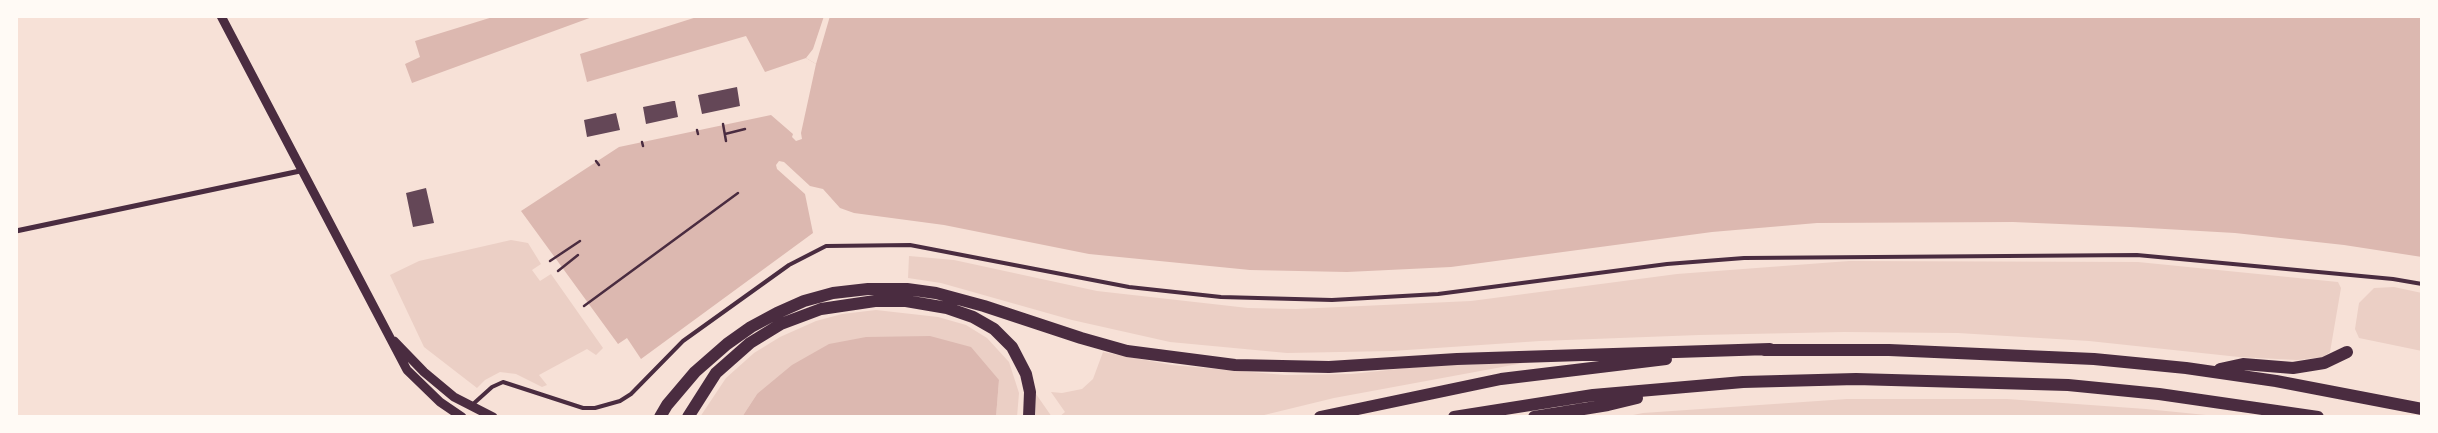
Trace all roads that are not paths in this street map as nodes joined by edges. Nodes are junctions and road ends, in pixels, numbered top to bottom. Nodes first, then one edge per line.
1 (221, 16) edge
2 (300, 171) junction
3 (16, 230) edge
4 (2422, 284) edge
5 (386, 331) junction
6 (1770, 349) junction
7 (2347, 352) dead end
8 (2209, 371) junction
9 (1676, 388) junction
10 (2224, 402) junction
11 (470, 407) junction
12 (2422, 409) edge
13 (462, 417) edge
14 (493, 417) edge
15 (660, 417) edge
16 (688, 417) edge
17 (1029, 417) edge
18 (1320, 417) edge
19 (1454, 417) edge
20 (1534, 417) edge
21 (2264, 417) edge
22 (2318, 417) edge

1 - 2 street
2 - 3 street
2 - 5 street
4 - 11 lane
5 - 11 street
5 - 13 street
6 - 8 highway
6 - 15 highway
6 - 18 highway
7 - 8 highway
8 - 12 highway
9 - 10 highway
9 - 19 highway
9 - 20 highway
10 - 21 highway
10 - 22 highway
11 - 14 street
16 - 17 highway

